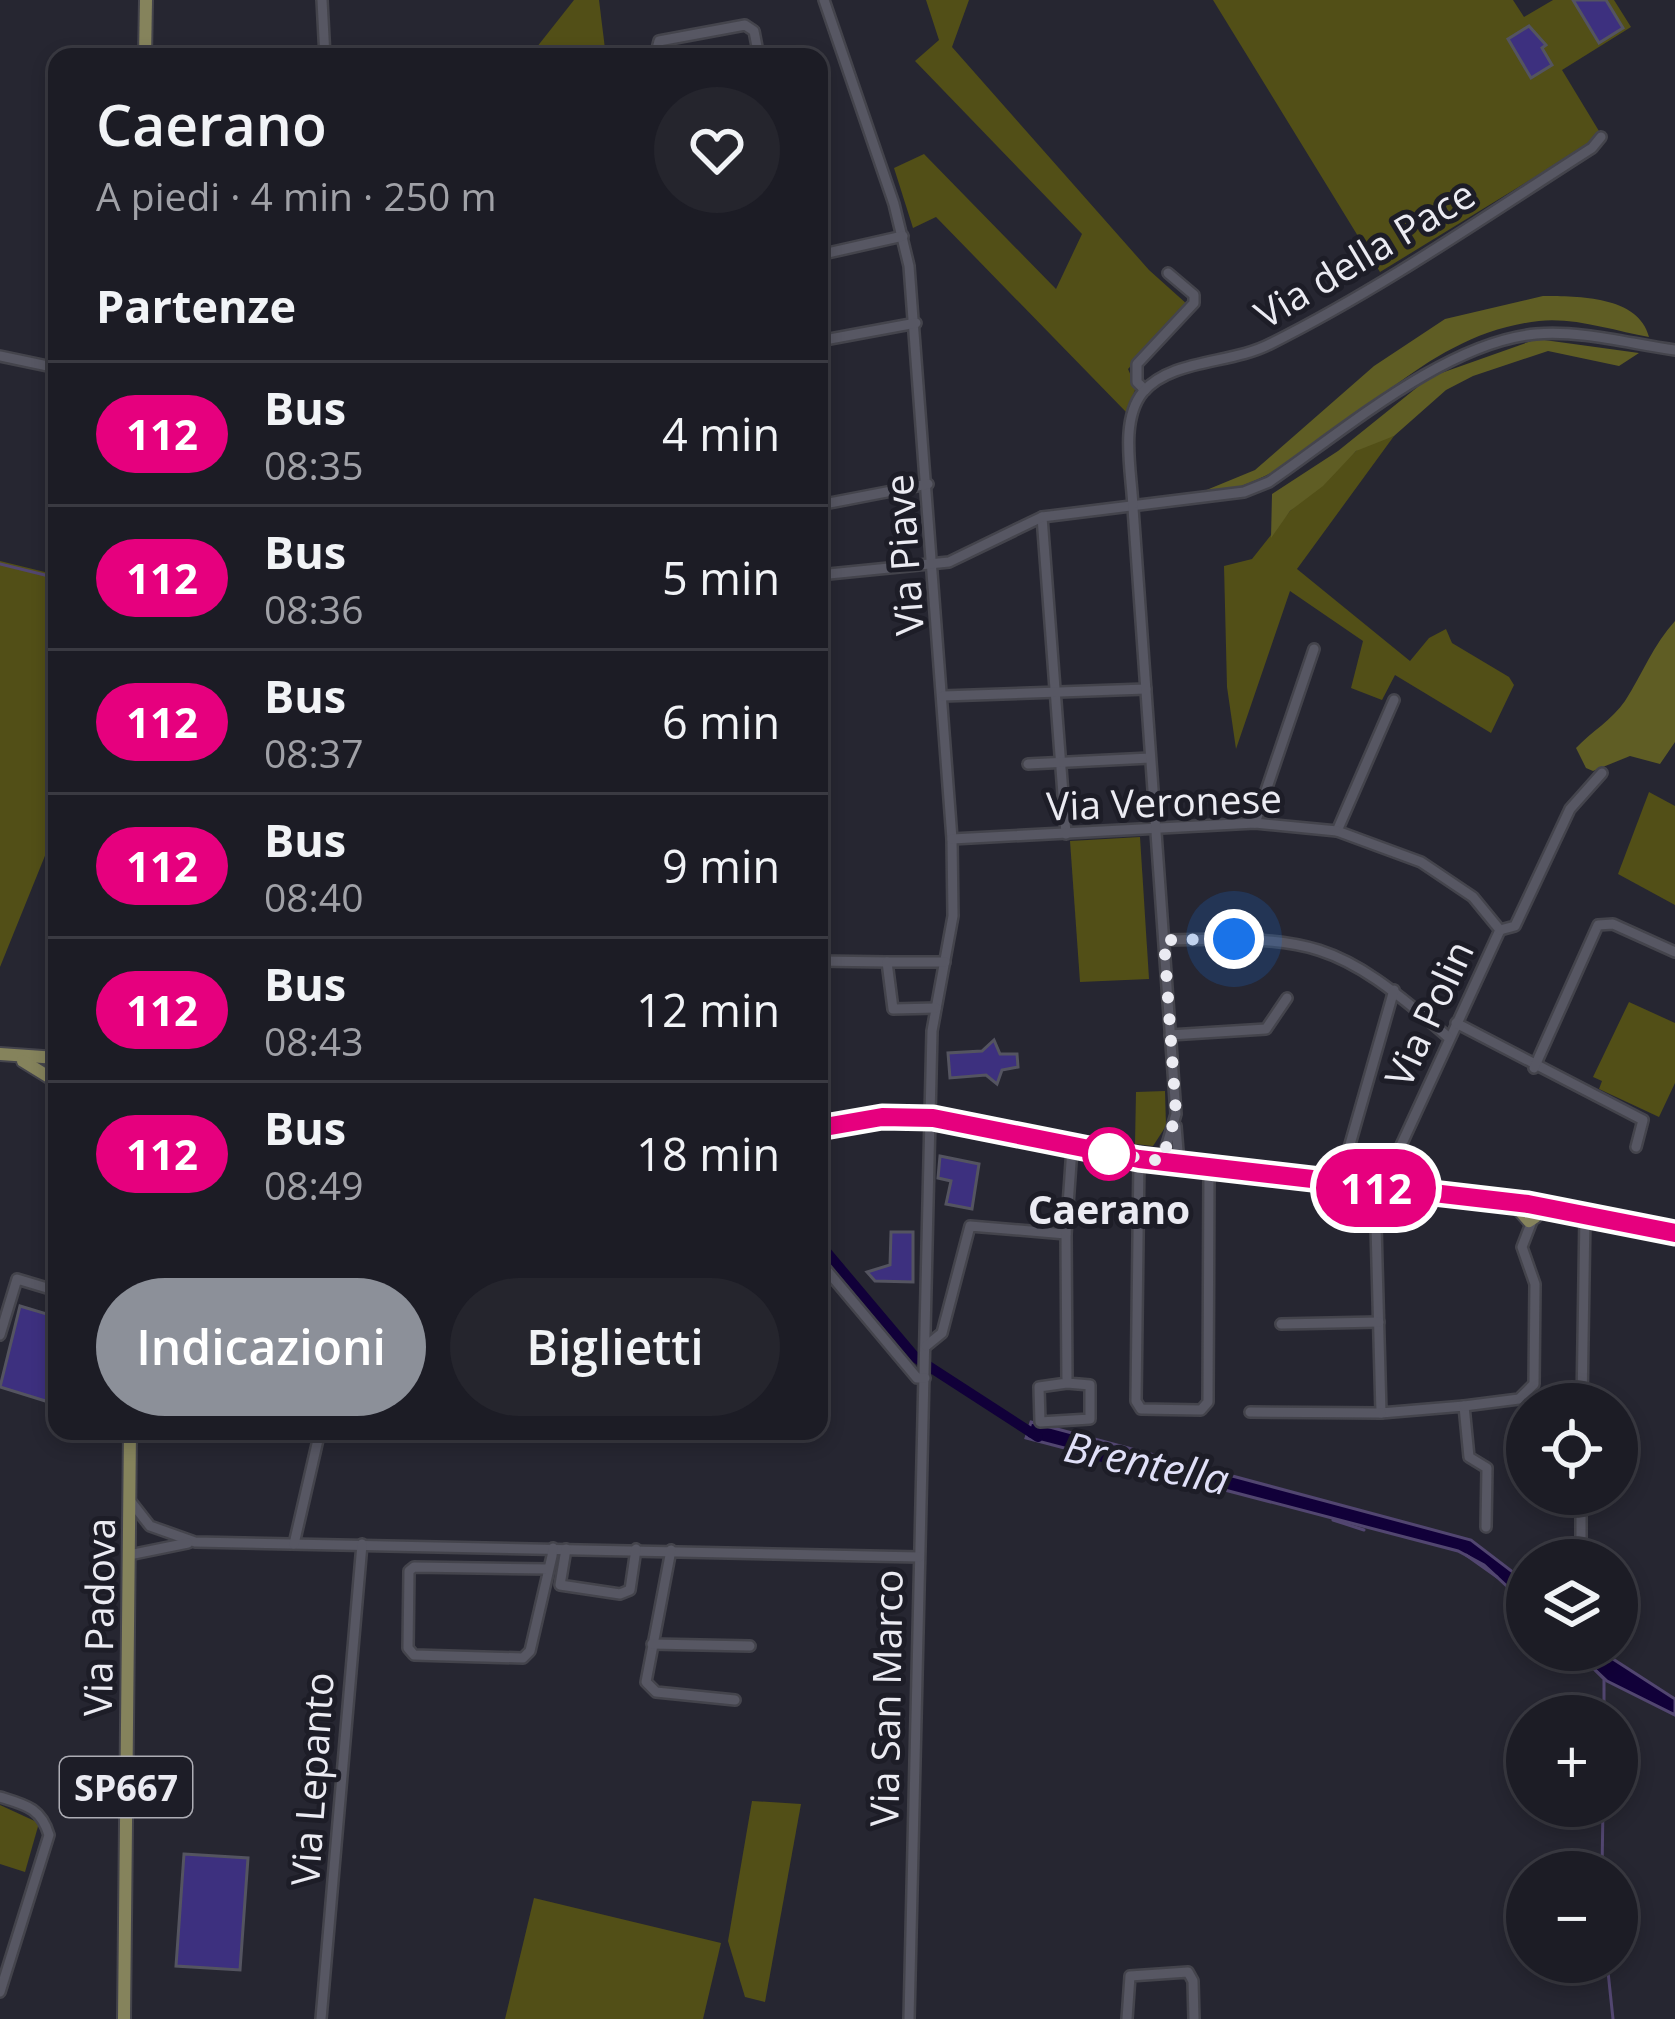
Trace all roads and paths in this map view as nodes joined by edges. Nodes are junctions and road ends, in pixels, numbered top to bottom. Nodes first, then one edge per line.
1 (146, 0) edge
2 (322, 0) edge
3 (824, 0) edge
4 (146, 48) edge
5 (325, 48) edge
6 (657, 48) edge
7 (757, 48) edge
8 (1600, 137) dead end
9 (902, 236) junction
10 (828, 253) edge
11 (1168, 273) dead end
12 (916, 322) junction
13 (828, 339) edge
14 (1675, 350) edge
15 (0, 356) edge
16 (48, 366) edge
17 (1144, 390) junction
18 (928, 484) junction
19 (828, 503) edge
20 (1133, 508) junction
21 (1042, 518) junction
22 (934, 563) junction
23 (828, 574) edge
24 (1314, 649) dead end
25 (1146, 689) junction
26 (1058, 694) junction
27 (943, 696) junction
28 (1394, 700) dead end
29 (1150, 758) junction
30 (1062, 763) junction
31 (1028, 764) dead end
32 (1602, 773) dead end
33 (1255, 823) junction
34 (1155, 828) junction
35 (1337, 831) junction
36 (1066, 833) junction
37 (952, 839) junction
38 (1498, 924) junction
39 (1164, 940) junction
40 (1675, 952) edge
41 (828, 962) edge
42 (887, 962) junction
43 (945, 962) junction
44 (1394, 990) junction
45 (1287, 998) dead end
46 (936, 1008) junction
47 (1456, 1023) junction
48 (1170, 1035) junction
49 (1448, 1037) junction
50 (5, 1055) edge
51 (48, 1057) edge
52 (1534, 1068) junction
53 (48, 1077) edge
54 (1176, 1114) junction
55 (933, 1118) junction
56 (828, 1126) edge
57 (1072, 1148) junction
58 (1636, 1148) dead end
59 (1139, 1159) junction
60 (1162, 1161) junction
61 (1179, 1164) junction
62 (1209, 1168) junction
63 (1339, 1183) junction
64 (1378, 1188) junction
65 (1529, 1212) junction
66 (1585, 1215) junction
67 (1675, 1233) edge
68 (1066, 1234) junction
69 (828, 1273) edge
70 (48, 1289) edge
71 (1379, 1322) junction
72 (1281, 1324) dead end
73 (0, 1335) edge
74 (926, 1348) junction
75 (925, 1373) junction
76 (1067, 1383) junction
77 (1582, 1383) edge
78 (1464, 1406) junction
79 (1250, 1412) dead end
80 (1381, 1413) junction
81 (130, 1440) edge
82 (318, 1440) edge
83 (129, 1498) junction
84 (1486, 1527) dead end
85 (167, 1533) junction
86 (129, 1535) junction
87 (195, 1542) junction
88 (294, 1544) junction
89 (362, 1544) junction
90 (553, 1548) junction
91 (566, 1549) junction
92 (636, 1550) junction
93 (671, 1550) junction
94 (129, 1555) junction
95 (919, 1557) junction
96 (548, 1569) junction
97 (652, 1644) junction
98 (750, 1646) dead end
99 (735, 1700) dead end
100 (0, 1797) edge
101 (0, 1992) edge
102 (124, 2019) edge
103 (321, 2019) edge
104 (909, 2019) edge
105 (1127, 2019) edge
106 (1194, 2019) edge

1 - 4 main road
2 - 5 street
3 - 9 street, Via Piave
6 - 7 street
8 - 17 street, Via della Pace
9 - 10 street
9 - 12 street, Via Piave
11 - 17 street, Via della Pace
12 - 13 street
12 - 18 street, Via Piave
14 - 20 street
15 - 16 street
17 - 20 street, Via della Pace
18 - 19 street
18 - 22 street, Via Piave
20 - 21 street
20 - 25 street, Via della Pace
21 - 22 street
21 - 26 street
22 - 23 street
22 - 27 street, Via Piave
24 - 33 street
25 - 26 street
25 - 29 street, Via della Pace
26 - 27 street
26 - 30 street
27 - 37 street, Via Piave
28 - 35 street
29 - 30 street
29 - 34 street, Via della Pace
30 - 31 street
30 - 36 street
32 - 38 street, Via Polin
33 - 34 street, Via Veronese
33 - 35 street, Via Veronese
34 - 36 street, Via Veronese
34 - 39 street, Via della Pace
35 - 38 street, Via Veronese
36 - 37 street, Via Veronese
37 - 43 street, Via Piave
38 - 47 street, Via Polin
39 - 44 street
39 - 48 street, Via della Pace
40 - 52 street
41 - 42 street
42 - 43 street
42 - 46 street
43 - 46 street, Via Piave
44 - 49 street
44 - 63 street
45 - 48 street
46 - 55 street, Via Piave
47 - 49 street, Via Polin
47 - 52 street
48 - 54 street, Via della Pace
49 - 64 street, Via Polin
50 - 51 main road
50 - 53 main road
52 - 58 street
54 - 60 street
54 - 61 street, Via della Pace
55 - 56 main road
55 - 57 main road
55 - 74 street, Via Piave
57 - 59 main road
57 - 68 street
59 - 60 main road
59 - 62 street
60 - 61 main road
61 - 62 main road
62 - 63 main road
63 - 64 main road
64 - 65 main road
64 - 71 street
65 - 66 main road
65 - 78 street
66 - 67 main road
66 - 77 street
68 - 74 street
68 - 76 street
69 - 75 street
70 - 73 street
71 - 72 street
71 - 80 street
74 - 75 street, Via San Marco
75 - 95 street, Via San Marco
76 - 76 street
78 - 80 street
78 - 84 street
79 - 80 street
81 - 83 main road, Via Padova / SP667
82 - 88 street
83 - 85 street
83 - 86 main road, Via Padova / SP667
85 - 86 street
85 - 87 street
86 - 94 main road, Via Padova / SP667
87 - 88 street
87 - 94 street
88 - 89 street
89 - 90 street
89 - 103 street, Via Lepanto
90 - 91 street
90 - 96 street
91 - 92 street
91 - 92 street
92 - 93 street
93 - 95 street
93 - 97 street
94 - 102 main road, Via Padova / SP667
95 - 104 street, Via San Marco
96 - 96 street
97 - 98 street
97 - 99 street
100 - 101 street
105 - 106 street

